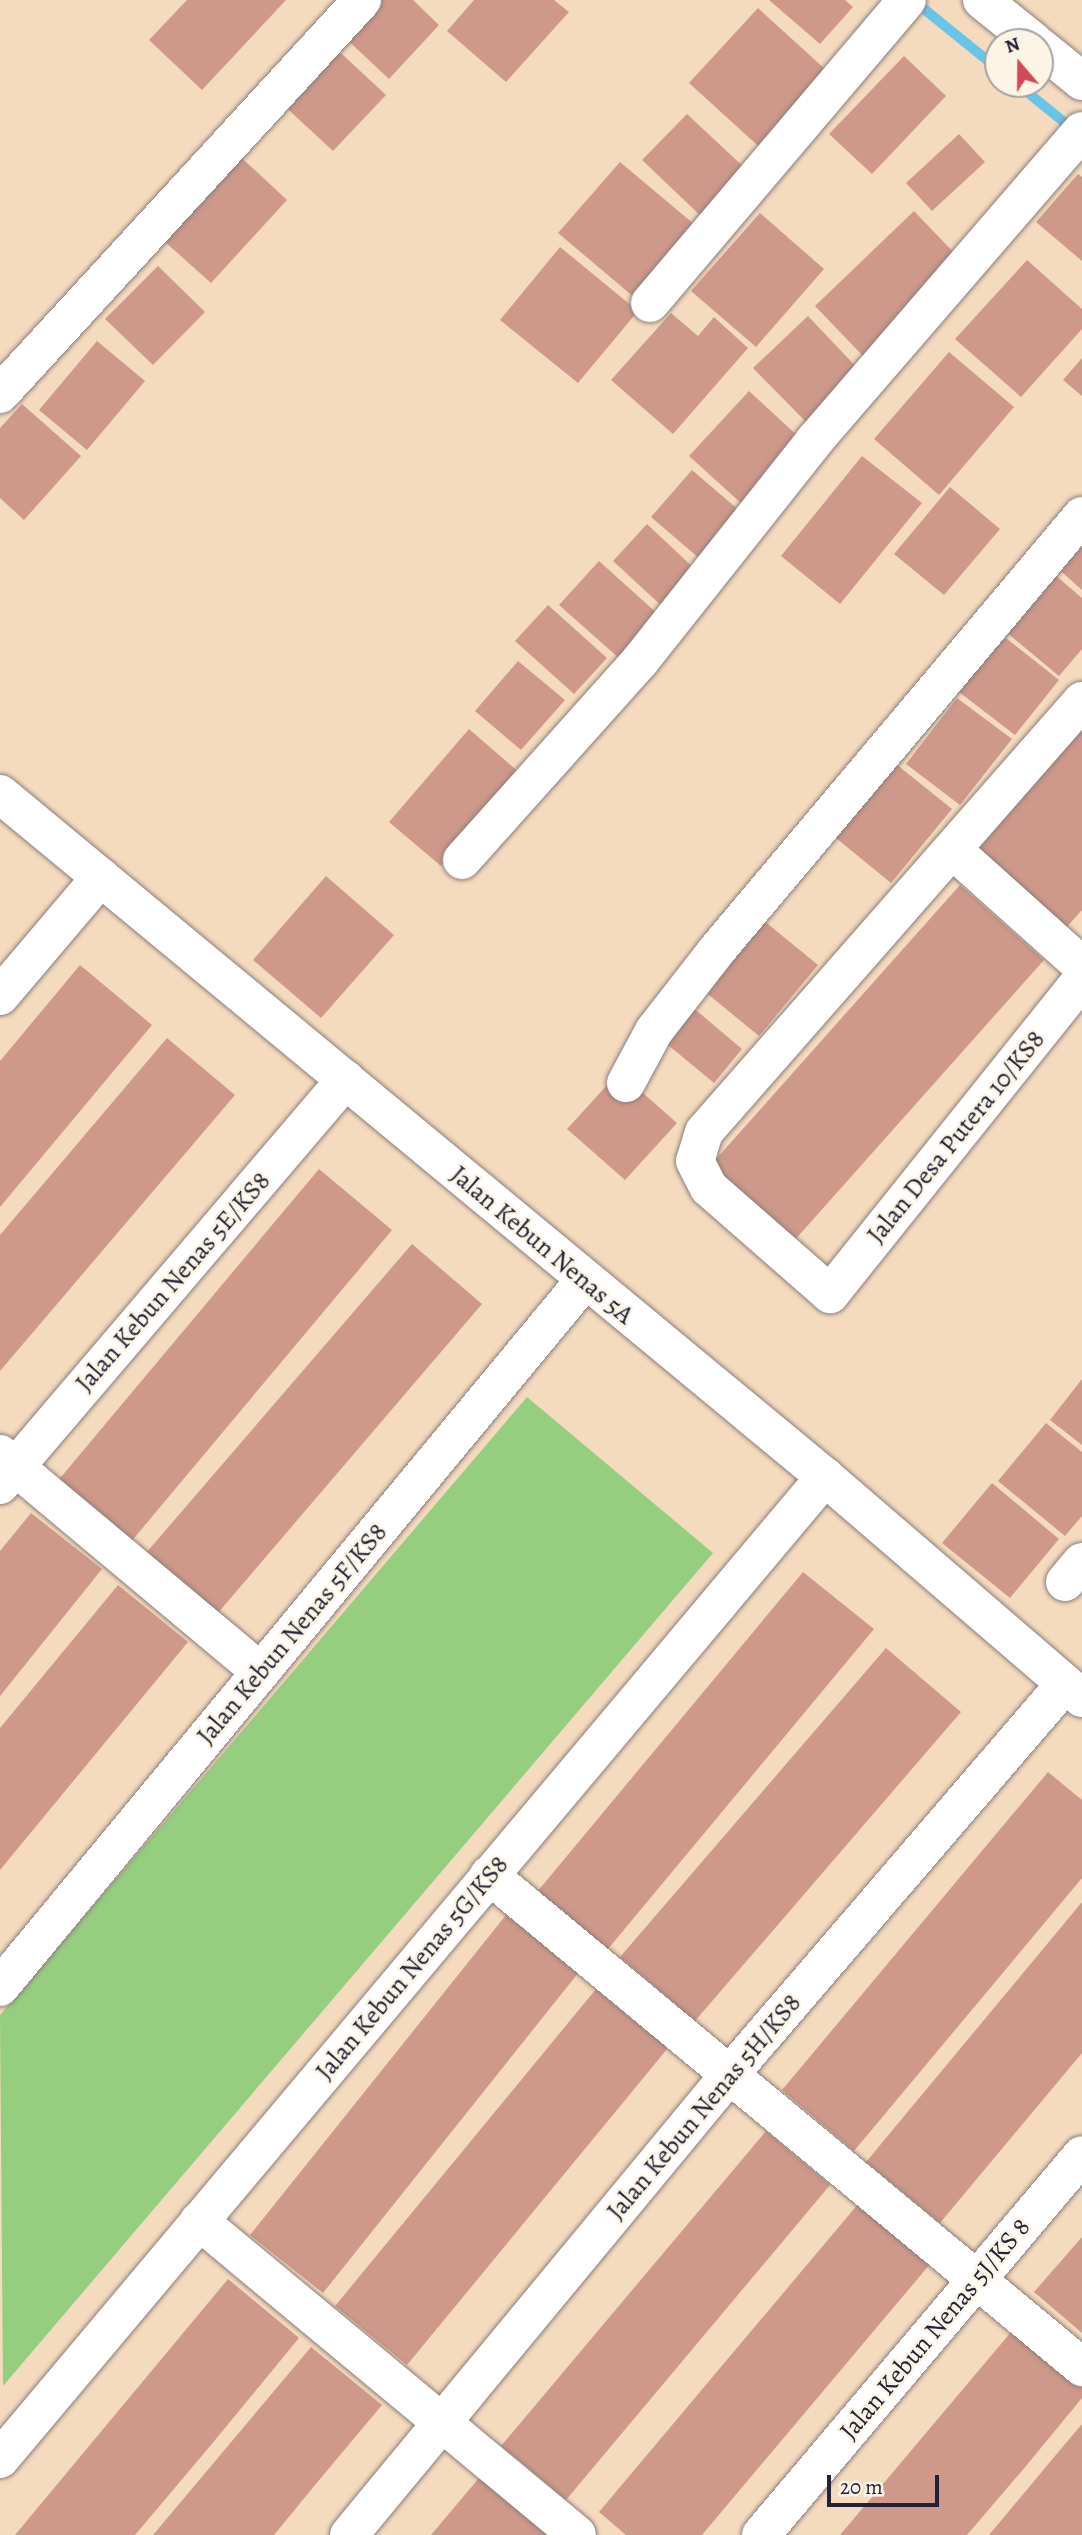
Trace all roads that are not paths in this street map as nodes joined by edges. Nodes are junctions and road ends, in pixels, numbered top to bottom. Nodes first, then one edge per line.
1 (362, 0) edge
2 (982, 0) edge
3 (901, 6) edge
4 (1017, 28) edge
5 (1054, 58) edge
6 (1082, 81) edge
7 (1073, 142) edge
8 (650, 303) dead end
9 (0, 394) edge
10 (1082, 516) edge
11 (1082, 701) edge
12 (0, 794) edge
13 (954, 851) junction
14 (462, 860) dead end
15 (101, 877) junction
16 (1082, 966) edge
17 (1082, 980) edge
18 (0, 996) edge
19 (346, 1079) junction
20 (626, 1083) dead end
21 (584, 1281) junction
22 (5, 1468) edge
23 (825, 1477) junction
24 (261, 1672) junction
25 (1074, 1691) edge
26 (489, 1875) junction
27 (0, 1987) edge
28 (730, 2074) junction
29 (1082, 2155) edge
30 (199, 2221) junction
31 (977, 2280) junction
32 (1082, 2367) edge
33 (441, 2422) junction
34 (0, 2459) edge
35 (349, 2535) edge
36 (577, 2535) edge
37 (761, 2535) edge

1 - 9 street
2 - 4 street
3 - 8 street
5 - 6 street
7 - 14 street
10 - 20 street
11 - 13 street
12 - 15 street, Jalan Kebun Nenas 5A
13 - 16 street
13 - 17 street, Jalan Desa Putera 10/KS8
15 - 18 street
15 - 19 street, Jalan Kebun Nenas 5A
19 - 21 street, Jalan Kebun Nenas 5A
19 - 22 street, Jalan Kebun Nenas 5E/KS8
21 - 23 street, Jalan Kebun Nenas 5A
21 - 24 street, Jalan Kebun Nenas 5F/KS8
22 - 24 street
23 - 25 street, Jalan Kebun Nenas 5A
23 - 26 street, Jalan Kebun Nenas 5G/KS8
24 - 27 street, Jalan Kebun Nenas 5F/KS8
25 - 28 street, Jalan Kebun Nenas 5H/KS8
26 - 28 street
26 - 30 street, Jalan Kebun Nenas 5G/KS8
28 - 31 street
28 - 33 street, Jalan Kebun Nenas 5H/KS8
29 - 31 street, Jalan Kebun Nenas 5J/KS 8
30 - 33 street
30 - 34 street, Jalan Kebun Nenas 5G/KS8
31 - 32 street
31 - 37 street, Jalan Kebun Nenas 5J/KS 8
33 - 35 street, Jalan Kebun Nenas 5H/KS8
33 - 36 street

